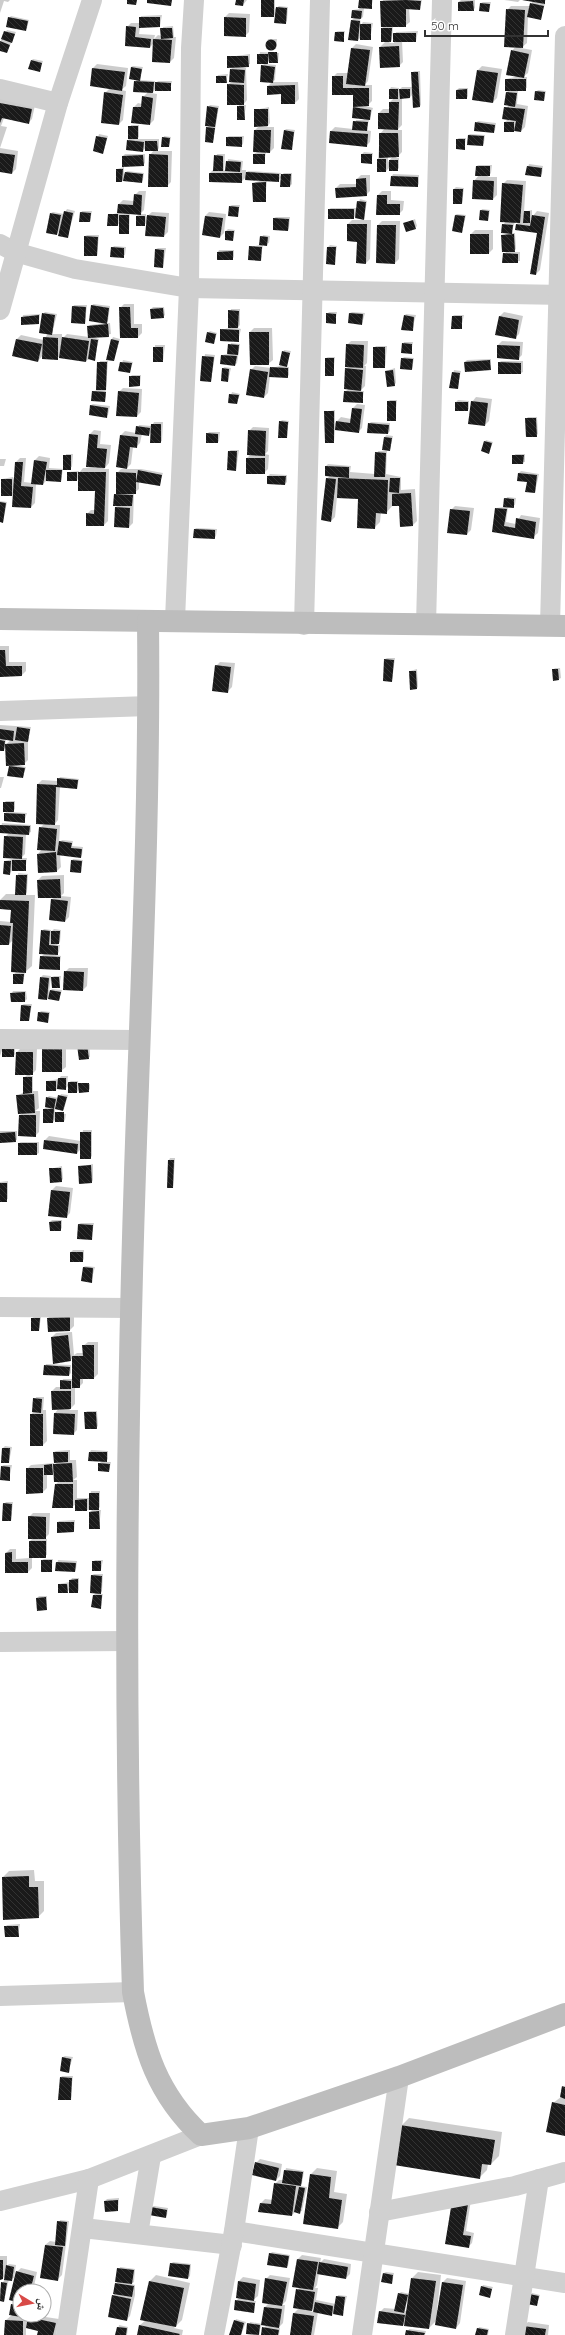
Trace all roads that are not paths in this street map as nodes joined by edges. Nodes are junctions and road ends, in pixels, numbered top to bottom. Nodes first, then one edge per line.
1 (92, 0) edge
2 (194, 0) edge
3 (320, 0) edge
4 (442, 0) edge
5 (565, 36) edge
6 (0, 89) edge
7 (58, 103) junction
8 (8, 248) edge
9 (189, 288) junction
10 (313, 292) junction
11 (434, 293) junction
12 (561, 295) edge
13 (0, 310) edge
14 (0, 619) edge
15 (175, 620) junction
16 (148, 621) junction
17 (304, 624) junction
18 (426, 625) junction
19 (558, 626) edge
20 (149, 706) junction
21 (0, 711) edge
22 (0, 1040) edge
23 (140, 1040) junction
24 (0, 1307) edge
25 (131, 1308) junction
26 (127, 1641) junction
27 (0, 1642) edge
28 (134, 1992) junction
29 (0, 1996) edge
30 (565, 2014) edge
31 (400, 2077) junction
32 (249, 2128) junction
33 (201, 2135) junction
34 (151, 2156) junction
35 (565, 2172) edge
36 (89, 2179) junction
37 (539, 2179) junction
38 (0, 2201) edge
39 (380, 2212) junction
40 (83, 2228) junction
41 (138, 2234) junction
42 (233, 2238) junction
43 (373, 2254) junction
44 (524, 2277) junction
45 (565, 2282) edge
46 (66, 2335) edge
47 (214, 2335) edge
48 (362, 2335) edge
49 (515, 2335) edge

1 - 7 street
2 - 9 street
3 - 10 street
4 - 11 street
5 - 12 street
6 - 7 street
7 - 8 street
8 - 9 street
8 - 13 street
9 - 10 street
9 - 15 street
10 - 11 street
10 - 17 street
11 - 12 street
11 - 18 street
12 - 19 street
14 - 16 main road
15 - 16 main road
15 - 17 main road
16 - 20 main road
17 - 18 main road
18 - 19 main road
20 - 21 street
20 - 23 main road
22 - 23 street
23 - 25 main road
24 - 25 street
25 - 26 main road
26 - 27 street
26 - 28 main road
28 - 29 street
28 - 33 main road
30 - 31 main road
31 - 32 main road
31 - 39 street
32 - 33 main road
32 - 42 street
33 - 34 street
34 - 36 street
34 - 41 street
35 - 37 street
36 - 38 street
36 - 40 street
37 - 39 street
37 - 44 street
39 - 43 street
40 - 41 street
40 - 46 street
41 - 42 street
42 - 43 street
42 - 47 street
43 - 44 street
43 - 48 street
44 - 45 street
44 - 49 street

